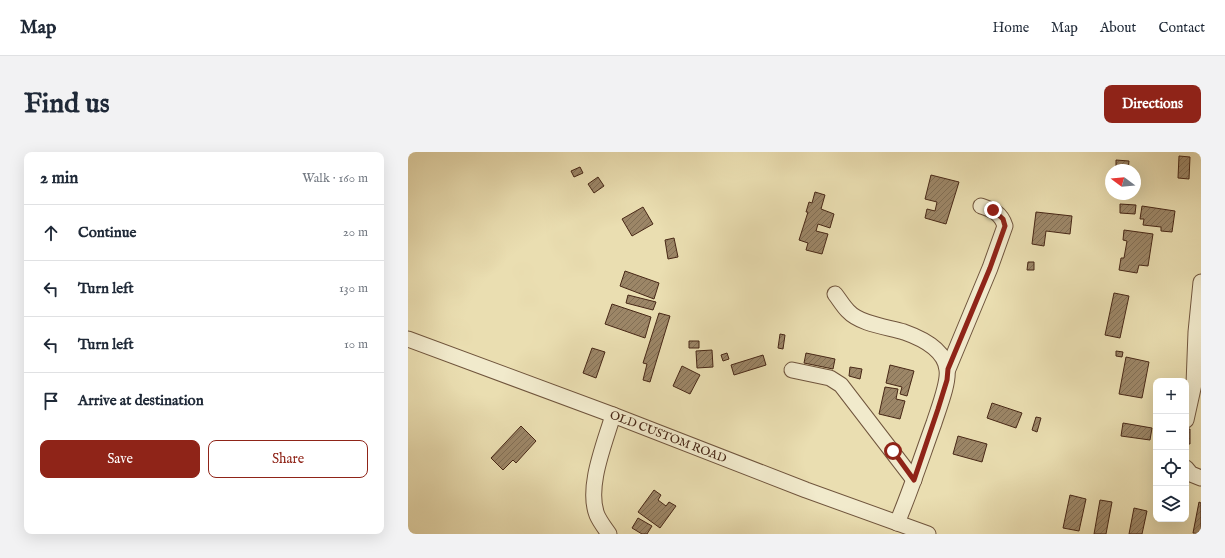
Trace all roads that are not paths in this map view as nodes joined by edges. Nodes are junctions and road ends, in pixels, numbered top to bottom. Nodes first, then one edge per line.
1 (981, 206) dead end
2 (1201, 282) edge
3 (835, 294) dead end
4 (408, 339) edge
5 (948, 369) junction
6 (792, 370) dead end
7 (1187, 414) edge
8 (613, 415) junction
9 (1189, 472) edge
10 (1201, 478) edge
11 (914, 480) junction
12 (897, 523) junction
13 (921, 533) edge
14 (608, 534) edge

1 - 5 street
2 - 7 street
3 - 5 street
4 - 8 street, OLD CUSTOM ROAD
5 - 11 street
6 - 11 street
8 - 12 street, OLD CUSTOM ROAD
8 - 14 street
9 - 10 street
11 - 12 street
12 - 13 street, OLD CUSTOM ROAD

